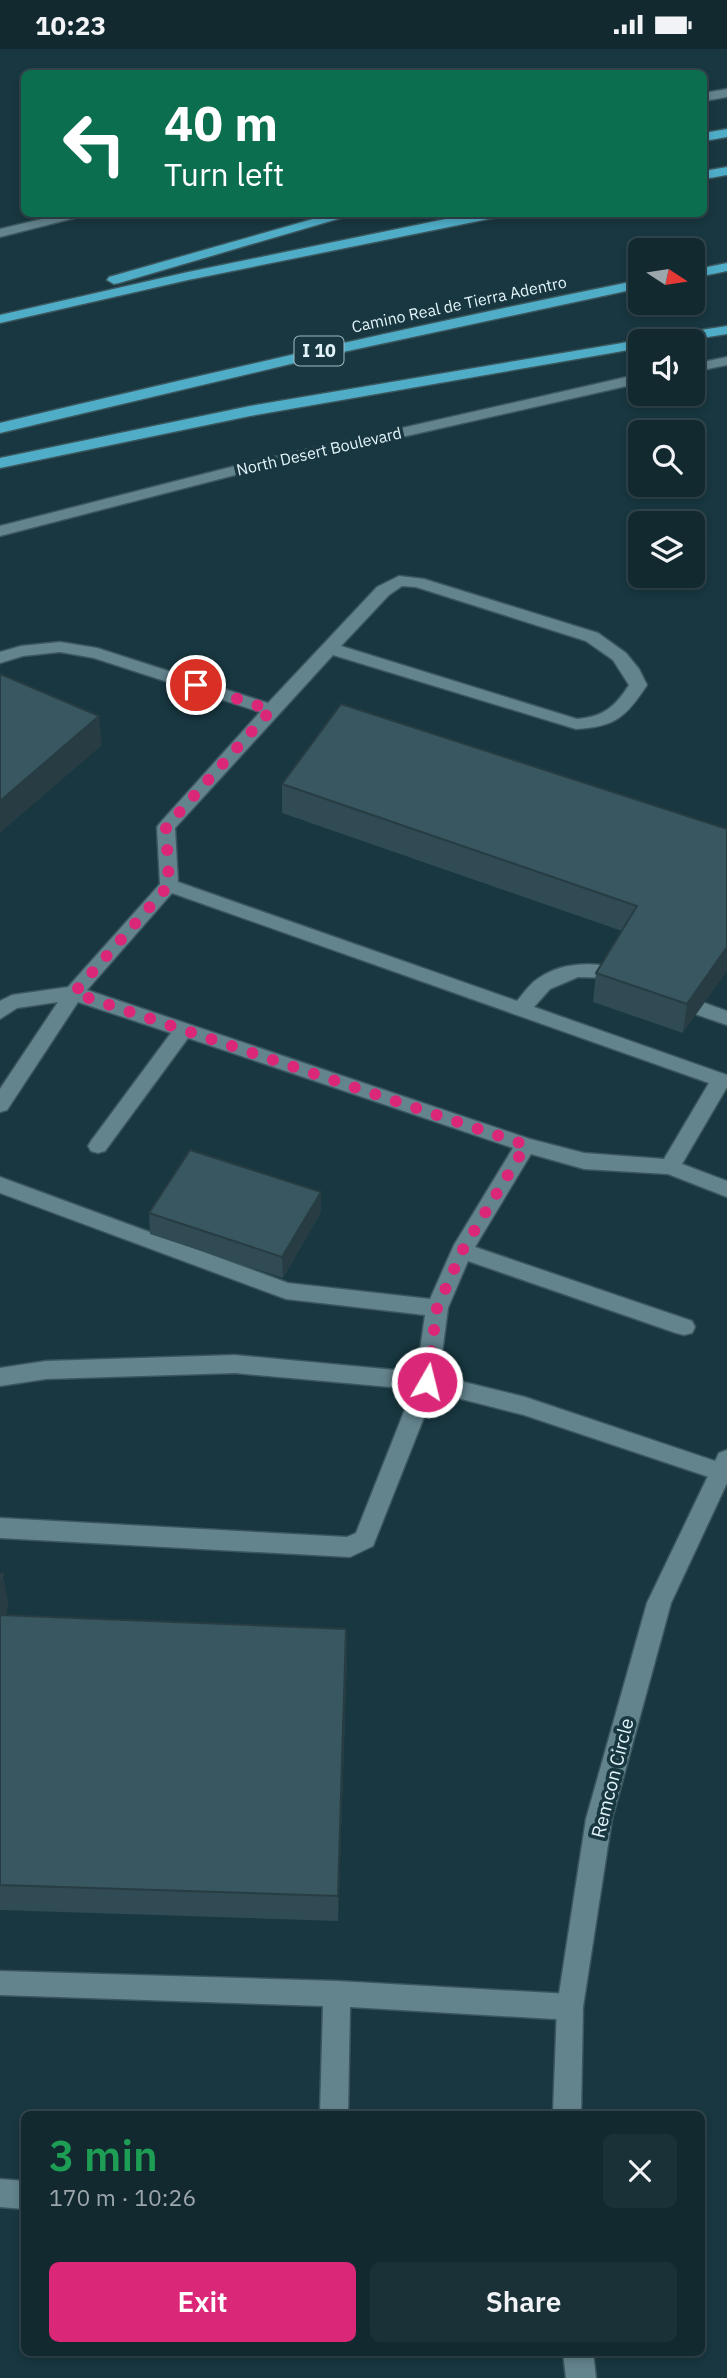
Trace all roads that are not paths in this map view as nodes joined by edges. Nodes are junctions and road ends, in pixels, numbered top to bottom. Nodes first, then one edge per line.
1 (727, 93) edge
2 (707, 96) edge
3 (727, 132) edge
4 (707, 137) edge
5 (727, 171) edge
6 (707, 174) edge
7 (70, 217) edge
8 (337, 217) edge
9 (479, 217) edge
10 (0, 233) edge
11 (727, 267) edge
12 (705, 272) edge
13 (628, 287) edge
14 (0, 312) edge
15 (0, 319) edge
16 (727, 330) edge
17 (705, 333) edge
18 (628, 346) edge
19 (727, 361) edge
20 (705, 366) edge
21 (628, 382) edge
22 (0, 428) edge
23 (0, 463) edge
24 (0, 531) edge
25 (329, 648) junction
26 (0, 658) edge
27 (271, 710) junction
28 (169, 885) junction
29 (609, 973) edge
30 (74, 993) junction
31 (522, 1008) junction
32 (702, 1009) edge
33 (0, 1012) edge
34 (727, 1018) edge
35 (183, 1032) junction
36 (724, 1076) edge
37 (0, 1105) edge
38 (526, 1145) junction
39 (98, 1146) dead end
40 (670, 1167) junction
41 (0, 1185) edge
42 (727, 1189) edge
43 (462, 1251) junction
44 (437, 1308) junction
45 (684, 1327) dead end
46 (0, 1377) edge
47 (427, 1382) junction
48 (725, 1468) edge
49 (0, 1528) edge
50 (0, 1983) edge
51 (337, 1994) junction
52 (570, 2007) junction
53 (334, 2111) edge
54 (567, 2111) edge
55 (0, 2193) edge
56 (21, 2195) edge
57 (578, 2356) edge
58 (581, 2378) edge

1 - 2 main road
3 - 4 highway
5 - 6 highway
7 - 10 main road
8 - 14 highway
9 - 15 highway
11 - 12 highway
13 - 22 highway, Camino Real de Tierra Adentro / I 10
16 - 17 highway
18 - 23 highway
19 - 20 main road
21 - 24 main road, North Desert Boulevard
25 - 25 main road
25 - 27 main road
26 - 27 main road
27 - 28 main road
28 - 30 main road
28 - 31 main road
29 - 31 main road
30 - 33 main road
30 - 35 main road
30 - 37 main road
31 - 36 main road
32 - 34 main road
35 - 38 main road
35 - 39 main road
36 - 40 main road
38 - 40 main road
38 - 43 main road
40 - 42 main road
41 - 44 main road
43 - 44 main road
43 - 45 main road
44 - 47 main road
46 - 47 main road
47 - 48 main road
47 - 49 main road
48 - 52 main road, Remcon Circle
50 - 51 main road
51 - 52 main road
51 - 53 main road
52 - 54 main road, Remcon Circle
55 - 56 main road
57 - 58 main road

